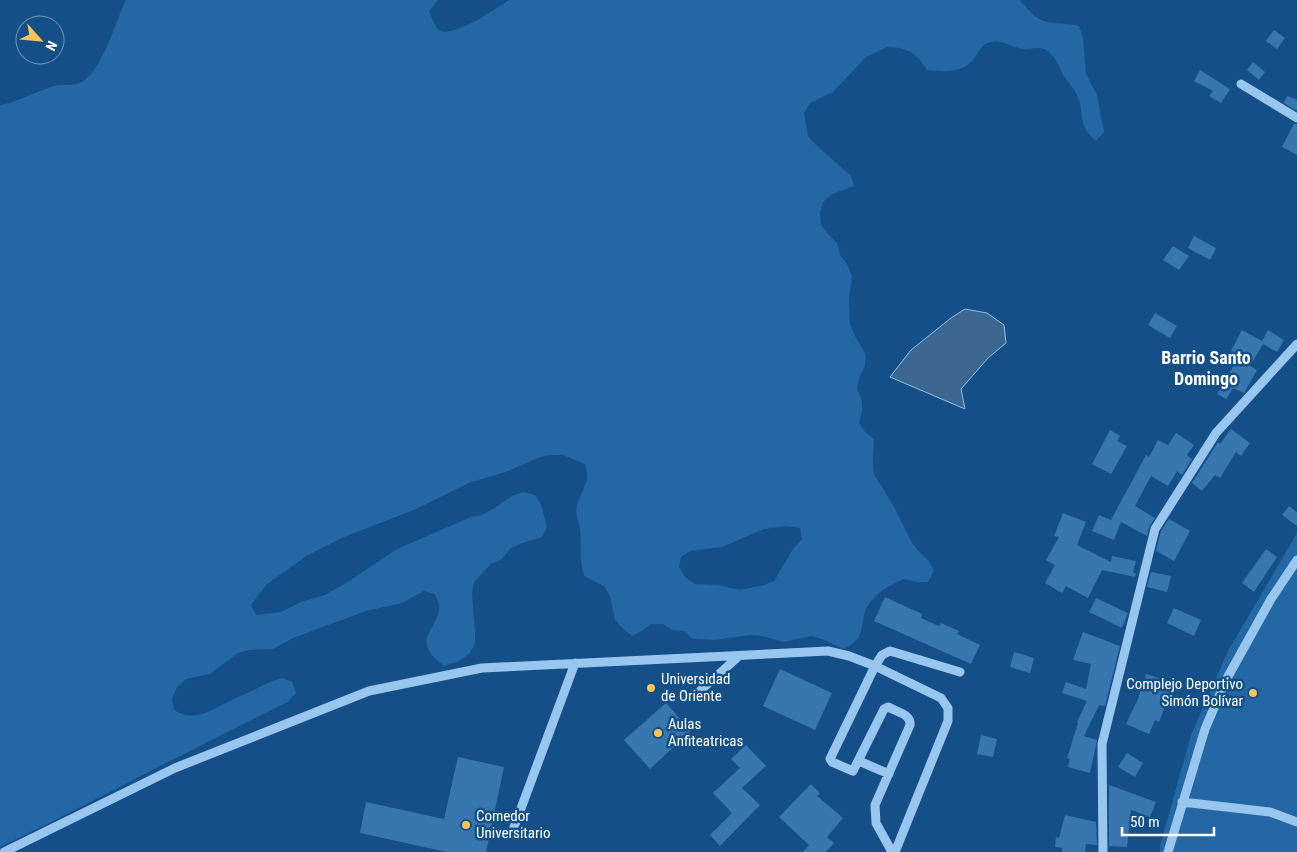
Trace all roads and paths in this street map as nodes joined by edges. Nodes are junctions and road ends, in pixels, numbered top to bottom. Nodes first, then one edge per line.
1 (1242, 84) dead end
2 (1297, 118) edge
3 (1297, 344) edge
4 (1297, 560) edge
5 (740, 656) junction
6 (575, 663) junction
7 (875, 666) junction
8 (960, 672) dead end
9 (692, 698) dead end
10 (859, 761) junction
11 (889, 774) junction
12 (1182, 802) junction
13 (1297, 822) edge
14 (513, 830) dead end
15 (4, 852) edge
16 (893, 852) edge
17 (1103, 852) edge
18 (1168, 852) edge

1 - 2 street
3 - 17 street
4 - 12 street
5 - 6 street
5 - 7 street
5 - 9 street
6 - 14 street
6 - 15 street
7 - 8 street
7 - 10 street
7 - 16 street
10 - 11 street
10 - 11 street
11 - 16 street
12 - 13 street
12 - 18 street

